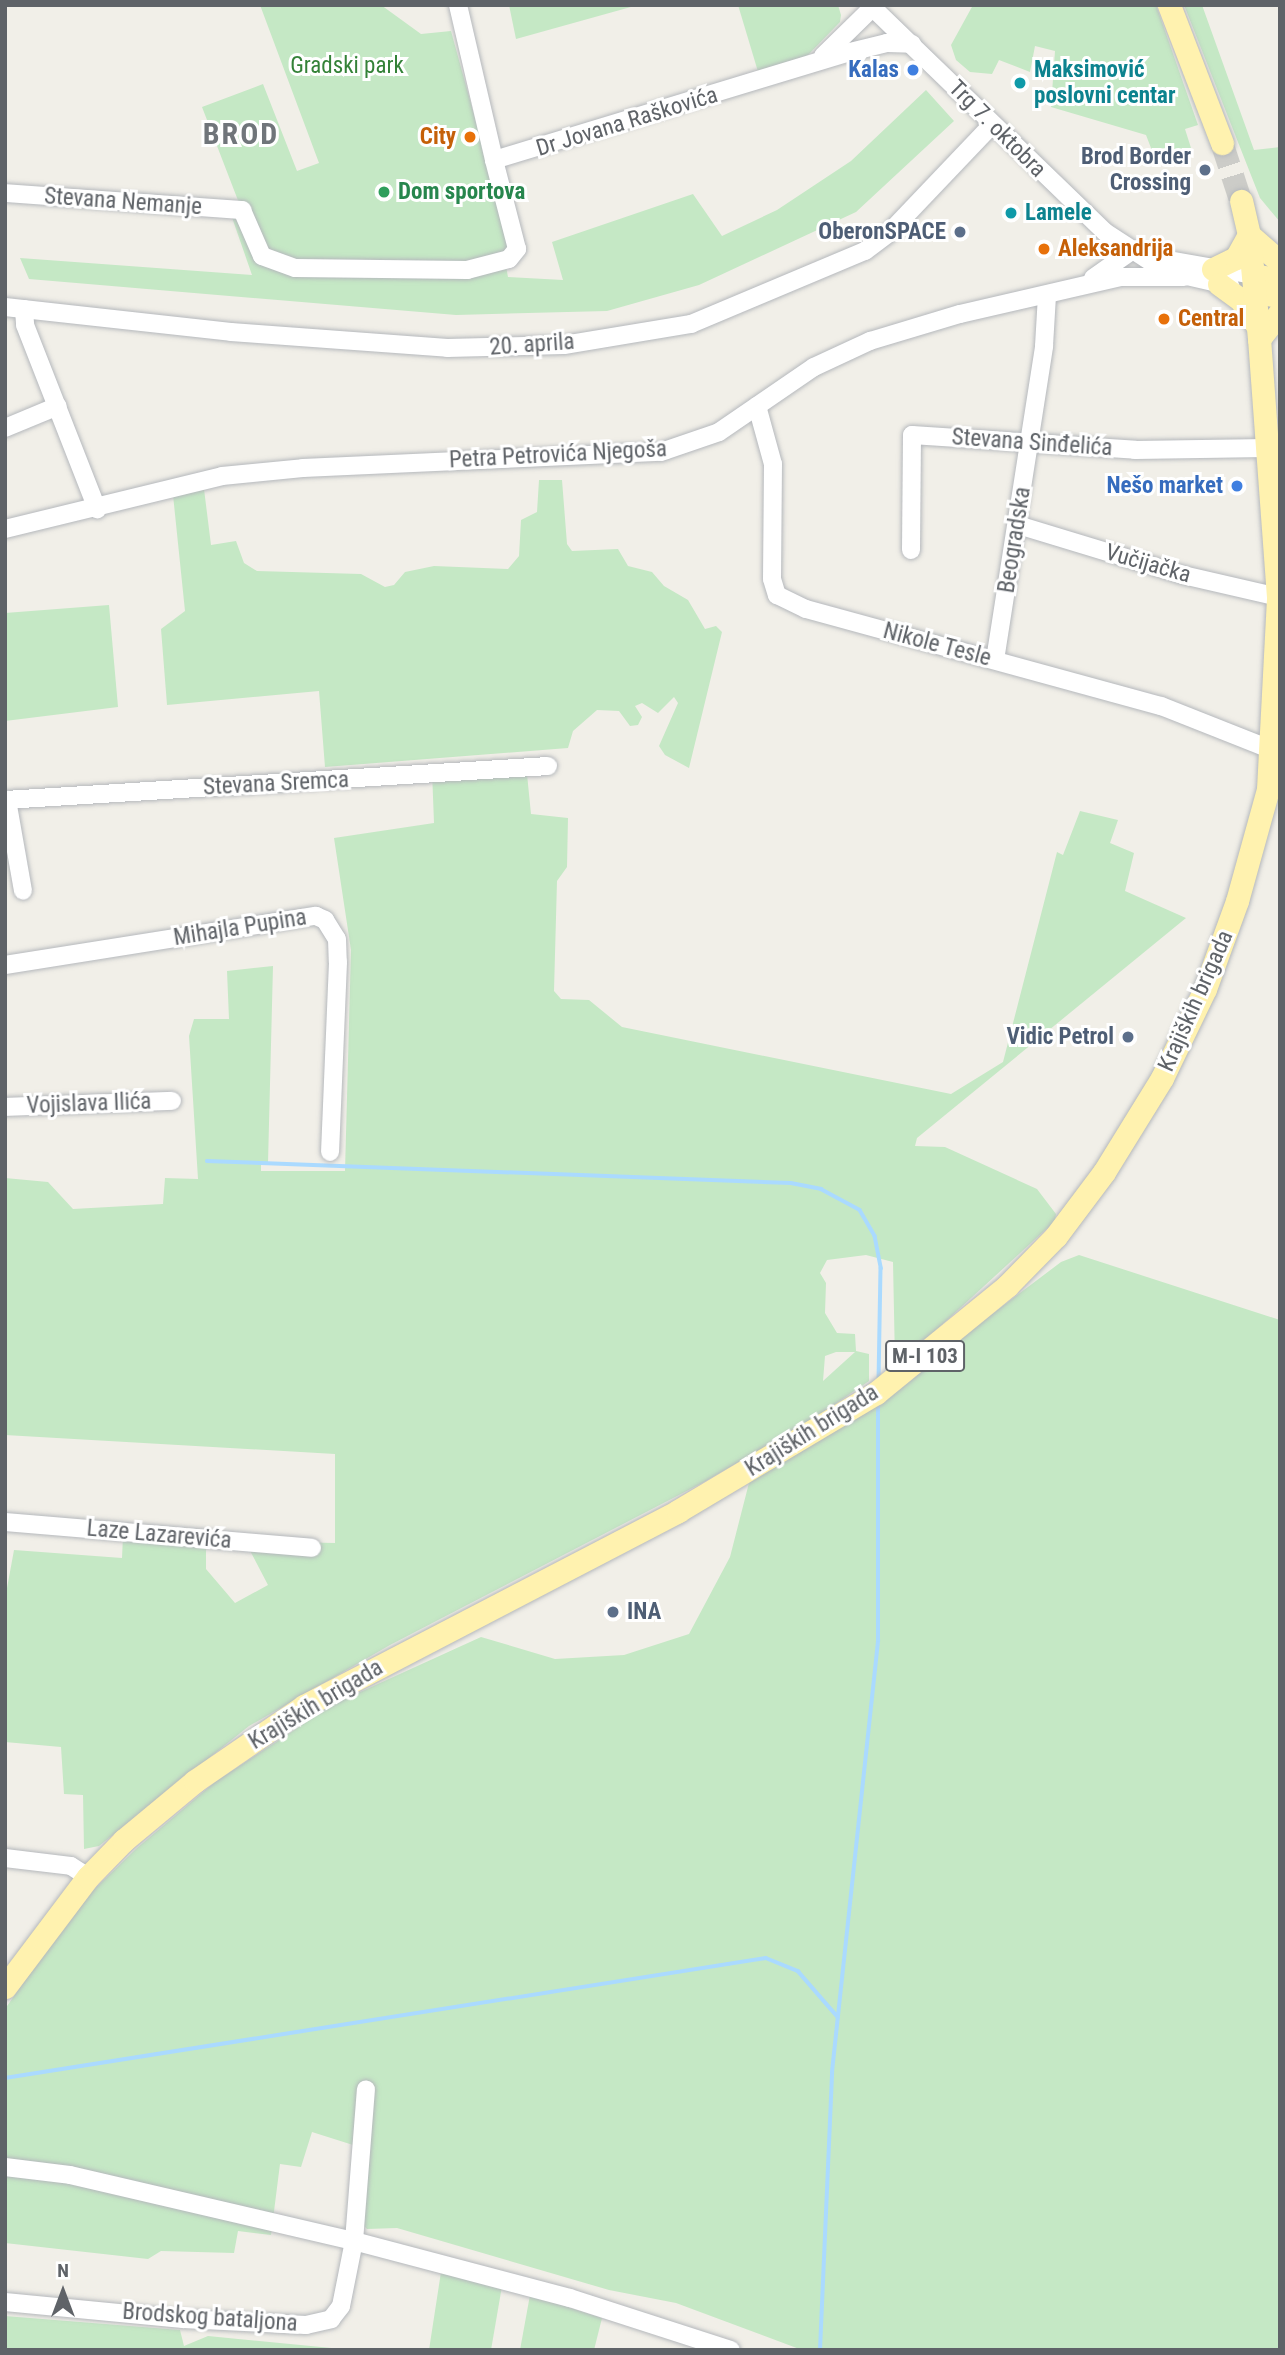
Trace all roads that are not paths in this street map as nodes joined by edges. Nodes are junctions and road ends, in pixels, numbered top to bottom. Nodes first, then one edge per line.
1 (458, 5) edge
2 (1169, 5) edge
3 (871, 6) edge
4 (912, 44) junction
5 (815, 63) junction
6 (992, 125) junction
7 (1222, 143) tunnel mouth
8 (494, 160) junction
9 (5, 193) edge
10 (1241, 201) tunnel mouth
11 (1105, 232) junction
12 (1249, 235) junction
13 (1133, 250) junction
14 (1280, 262) edge
15 (1115, 272) junction
16 (1216, 276) junction
17 (1184, 277) junction
18 (1280, 280) edge
19 (1254, 283) junction
20 (1046, 295) junction
21 (1280, 297) edge
22 (5, 307) edge
23 (24, 309) junction
24 (1280, 312) edge
25 (1259, 339) junction
26 (58, 406) junction
27 (757, 407) junction
28 (5, 428) edge
29 (1030, 444) junction
30 (1267, 448) junction
31 (97, 509) junction
32 (1018, 525) junction
33 (5, 529) edge
34 (911, 550) dead end
35 (1278, 597) edge
36 (995, 660) junction
37 (1276, 751) edge
38 (548, 766) dead end
39 (6, 800) edge
40 (23, 891) dead end
41 (5, 965) edge
42 (172, 1101) dead end
43 (5, 1107) edge
44 (330, 1152) dead end
45 (5, 1522) edge
46 (312, 1548) dead end
47 (5, 1858) edge
48 (89, 1877) junction
49 (5, 1987) edge
50 (366, 2089) dead end
51 (5, 2167) edge
52 (354, 2241) junction
53 (5, 2302) edge
54 (731, 2350) edge

1 - 8 street
2 - 7 main road
3 - 4 street, Trg 7. oktobra
3 - 5 street
4 - 5 street, Dr Jovana Raškovića
4 - 6 street, Trg 7. oktobra
5 - 8 street, Dr Jovana Raškovića
6 - 11 street, Trg 7. oktobra
6 - 23 street, 20. aprila
8 - 9 street, Stevana Nemanje
10 - 12 main road, M-I 103
11 - 13 street, Trg 7. oktobra
11 - 15 street
12 - 14 main road
12 - 16 main road
12 - 19 main road, M-I 103
13 - 15 street, Petra Petrovića Njegoša
13 - 16 street
13 - 17 street
15 - 17 street
15 - 20 street, Petra Petrovića Njegoša
16 - 17 street
16 - 19 street
16 - 25 main road
18 - 19 main road
19 - 21 main road
19 - 25 main road, Krajiških brigada / M-I 103
20 - 27 street, Petra Petrovića Njegoša
20 - 29 street, Beogradska
22 - 23 street, 20. aprila
23 - 26 street
24 - 25 main road
25 - 30 main road, Krajiških brigada / M-I 103
26 - 28 street
26 - 31 street
27 - 31 street, Petra Petrovića Njegoša
27 - 36 street, Nikole Tesle
29 - 30 street, Stevana Sinđelića
29 - 32 street, Beogradska
29 - 34 street, Stevana Sinđelića
30 - 35 main road, Krajiških brigada / M-I 103
31 - 33 street, Petra Petrovića Njegoša
32 - 35 street, Vučijačka
32 - 36 street, Beogradska
35 - 37 main road, Krajiških brigada / M-I 103
36 - 37 street, Nikole Tesle
37 - 48 main road, Krajiških brigada / M-I 103
38 - 39 street, Stevana Sremca
39 - 40 street
41 - 44 street, Mihajla Pupina
42 - 43 street, Vojislava Ilića
45 - 46 street, Laze Lazarevića
47 - 48 street
48 - 49 main road, Krajiških brigada / M-I 103
50 - 52 street, Brodskog bataljona
51 - 52 street
52 - 53 street, Brodskog bataljona
52 - 54 street

